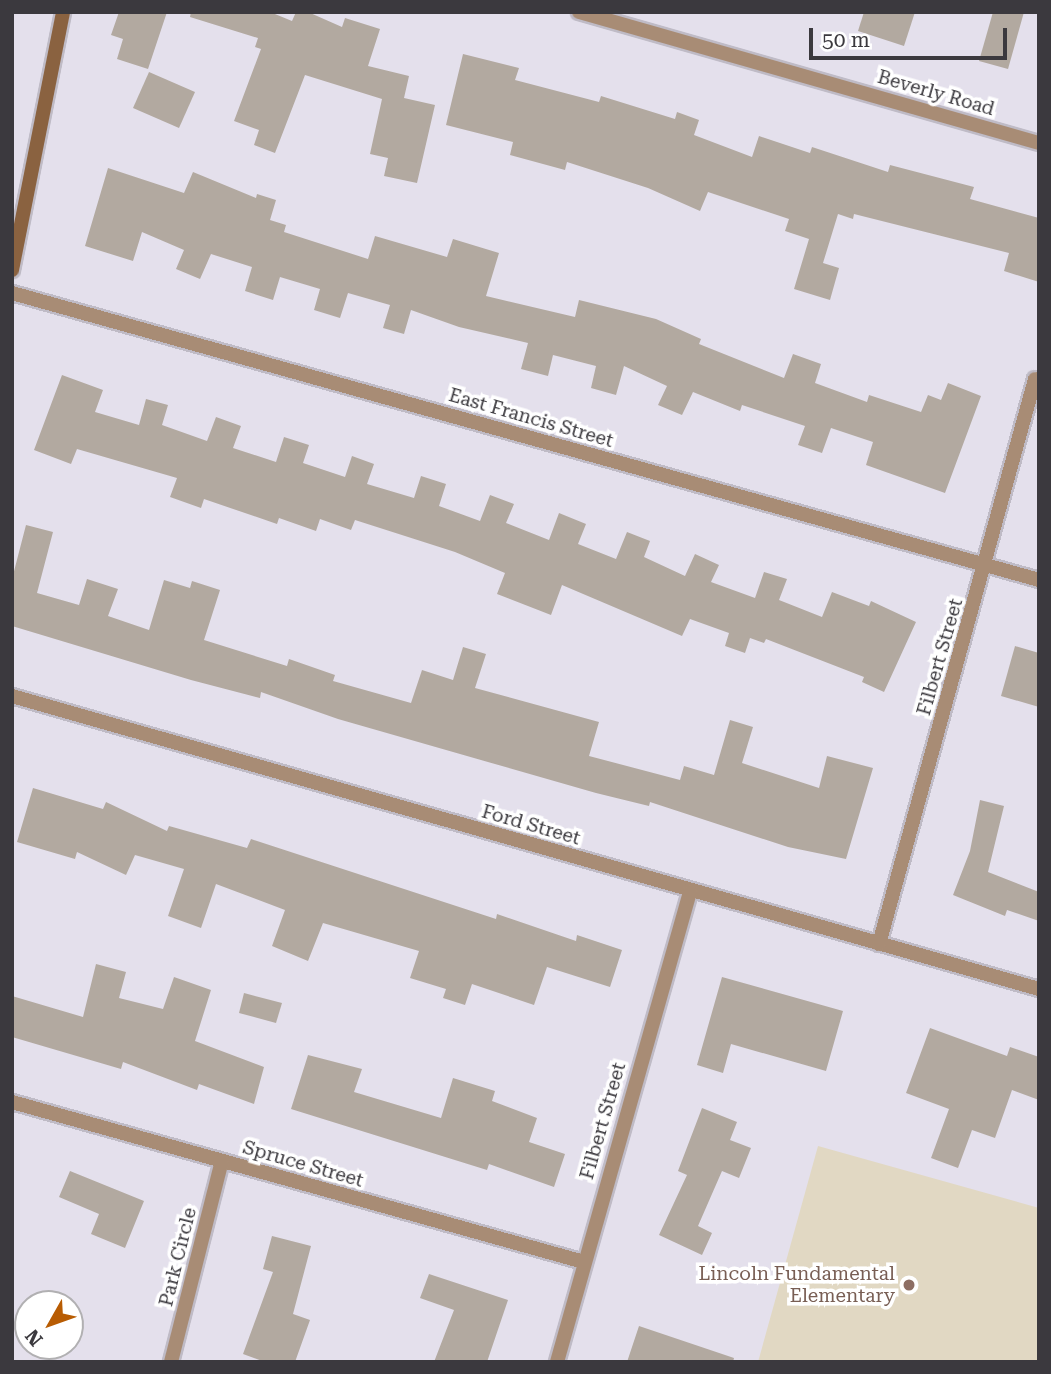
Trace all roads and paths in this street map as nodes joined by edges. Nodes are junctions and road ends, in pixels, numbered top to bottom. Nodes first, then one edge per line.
1 (63, 12) edge
2 (579, 12) edge
3 (1039, 143) edge
4 (16, 221) edge
5 (12, 270) edge
6 (12, 293) edge
7 (1035, 380) dead end
8 (986, 565) junction
9 (1039, 580) edge
10 (12, 696) edge
11 (690, 891) junction
12 (879, 944) junction
13 (1039, 989) edge
14 (12, 1102) edge
15 (222, 1161) junction
16 (584, 1262) junction
17 (171, 1362) edge
18 (557, 1362) edge

1 - 4 main road
2 - 3 street, Beverly Road
4 - 5 main road
6 - 8 street, East Francis Street
7 - 8 street, Filbert Street
8 - 9 street, East Francis Street
8 - 12 street, Filbert Street
10 - 11 street, Ford Street
11 - 12 street, Ford Street
11 - 16 street, Filbert Street
12 - 13 street, Ford Street
14 - 15 street, Spruce Street
15 - 16 street, Spruce Street
15 - 17 street, Park Circle
16 - 18 street, Filbert Street

